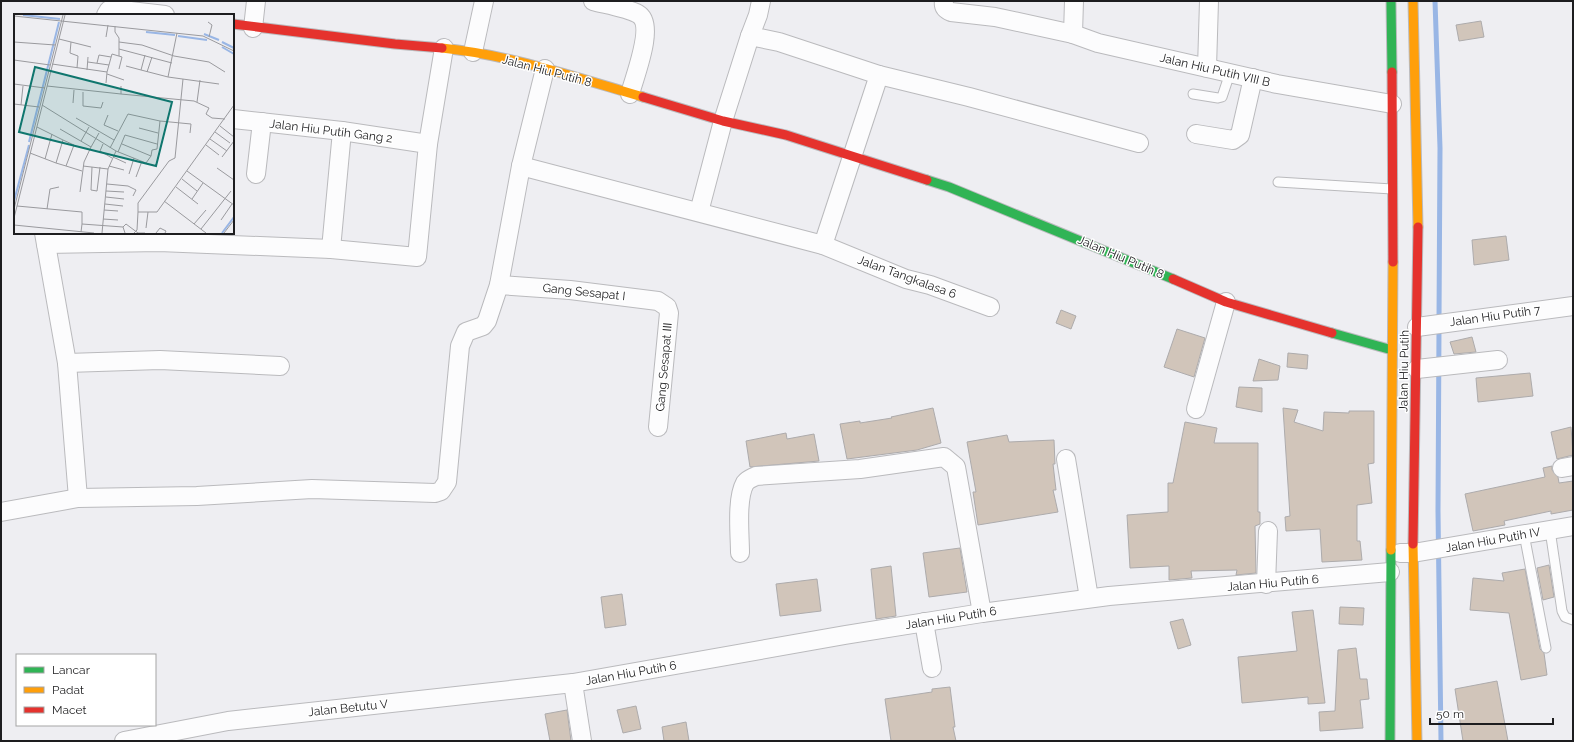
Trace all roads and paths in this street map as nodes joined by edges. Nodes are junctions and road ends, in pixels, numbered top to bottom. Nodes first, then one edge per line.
1 (162, 1) edge
2 (256, 1) edge
3 (484, 1) edge
4 (593, 1) edge
5 (761, 1) edge
6 (944, 1) edge
7 (1074, 1) edge
8 (1209, 1) edge
9 (1391, 1) edge
10 (1413, 1) edge
11 (107, 14) edge
12 (161, 14) edge
13 (234, 24) edge
14 (253, 28) junction
15 (1073, 34) junction
16 (750, 36) junction
17 (444, 48) junction
18 (473, 52) junction
19 (1207, 68) junction
20 (545, 69) junction
21 (1230, 73) junction
22 (879, 76) junction
23 (1253, 78) junction
24 (630, 94) junction
25 (1193, 94) dead end
26 (1392, 104) junction
27 (234, 119) edge
28 (723, 121) junction
29 (262, 122) junction
30 (342, 131) junction
31 (1196, 134) dead end
32 (1139, 142) dead end
33 (428, 144) junction
34 (853, 156) junction
35 (521, 166) junction
36 (256, 174) dead end
37 (1278, 182) dead end
38 (1392, 189) junction
39 (699, 212) junction
40 (1393, 220) junction
41 (1418, 221) junction
42 (45, 238) edge
43 (824, 245) junction
44 (331, 249) junction
45 (499, 285) junction
46 (1226, 302) junction
47 (1573, 306) edge
48 (667, 307) joint
49 (990, 307) dead end
50 (1417, 327) junction
51 (1392, 350) junction
52 (1498, 360) dead end
53 (67, 363) junction
54 (280, 366) dead end
55 (1417, 369) junction
56 (1196, 409) dead end
57 (658, 428) dead end
58 (1066, 459) dead end
59 (78, 498) junction
60 (1, 512) edge
61 (1573, 526) edge
62 (1550, 530) junction
63 (1268, 531) dead end
64 (1524, 534) junction
65 (740, 553) dead end
66 (1390, 553) junction
67 (1413, 553) junction
68 (1390, 572) junction
69 (1266, 584) junction
70 (1089, 598) junction
71 (982, 613) junction
72 (1573, 620) edge
73 (924, 622) junction
74 (1546, 648) dead end
75 (932, 668) dead end
76 (573, 683) junction
77 (124, 741) edge
78 (582, 741) edge
79 (1390, 741) edge
80 (1417, 741) edge

1 - 12 street
2 - 14 street
3 - 18 street
4 - 24 street
5 - 16 street
6 - 15 street, Jalan Hiu Putih VIII B
7 - 15 street
8 - 19 street
9 - 26 street, Jalan Hiu Putih
10 - 41 street, Jalan Hiu Putih
11 - 12 street
13 - 14 street, Jalan Hiu Putih 8
14 - 17 street, Jalan Hiu Putih 8
15 - 19 street, Jalan Hiu Putih VIII B
16 - 22 street
16 - 28 street
17 - 18 street, Jalan Hiu Putih 8
17 - 33 street
18 - 20 street, Jalan Hiu Putih 8
19 - 21 street, Jalan Hiu Putih VIII B
20 - 24 street, Jalan Hiu Putih 8
20 - 35 street
21 - 23 street, Jalan Hiu Putih VIII B
21 - 25 lane
22 - 32 street
22 - 34 street
23 - 26 street, Jalan Hiu Putih VIII B
23 - 31 street
24 - 28 street, Jalan Hiu Putih 8
26 - 38 street, Jalan Hiu Putih
27 - 29 street, Jalan Hiu Putih Gang 2
28 - 34 street, Jalan Hiu Putih 8
28 - 39 street
29 - 30 street, Jalan Hiu Putih Gang 2
29 - 36 street
30 - 33 street, Jalan Hiu Putih Gang 2
30 - 44 street
33 - 44 street
34 - 43 street
34 - 46 street, Jalan Hiu Putih 8
35 - 39 street, Jalan Tangkalasa 6
35 - 45 street
37 - 38 lane
38 - 40 street, Jalan Hiu Putih
39 - 43 street, Jalan Tangkalasa 6
40 - 41 street
40 - 51 street, Jalan Hiu Putih
41 - 50 street, Jalan Hiu Putih
42 - 44 street
42 - 53 street
43 - 49 street, Jalan Tangkalasa 6
45 - 48 street, Gang Sesapat I
45 - 59 street
46 - 51 street, Jalan Hiu Putih 8
46 - 56 street
47 - 50 street, Jalan Hiu Putih 7
48 - 57 street, Gang Sesapat III
50 - 55 street, Jalan Hiu Putih
51 - 66 street, Jalan Hiu Putih
52 - 55 street
53 - 54 street
53 - 59 street
55 - 67 street, Jalan Hiu Putih
58 - 70 street
59 - 60 street
61 - 62 street, Jalan Hiu Putih IV
62 - 64 street, Jalan Hiu Putih IV
62 - 72 lane
63 - 69 street
64 - 67 street, Jalan Hiu Putih IV
64 - 74 lane
65 - 71 street
66 - 67 street, Jalan Hiu Putih IV
66 - 68 street, Jalan Hiu Putih
67 - 80 street, Jalan Hiu Putih
68 - 69 street, Jalan Hiu Putih 6
68 - 79 street, Jalan Hiu Putih
69 - 70 street, Jalan Hiu Putih 6
70 - 71 street, Jalan Hiu Putih 6
71 - 73 street, Jalan Hiu Putih 6
73 - 75 street
73 - 76 street, Jalan Hiu Putih 6
76 - 77 street, Jalan Betutu V
76 - 78 street, Jalan Hiu Putih 6

